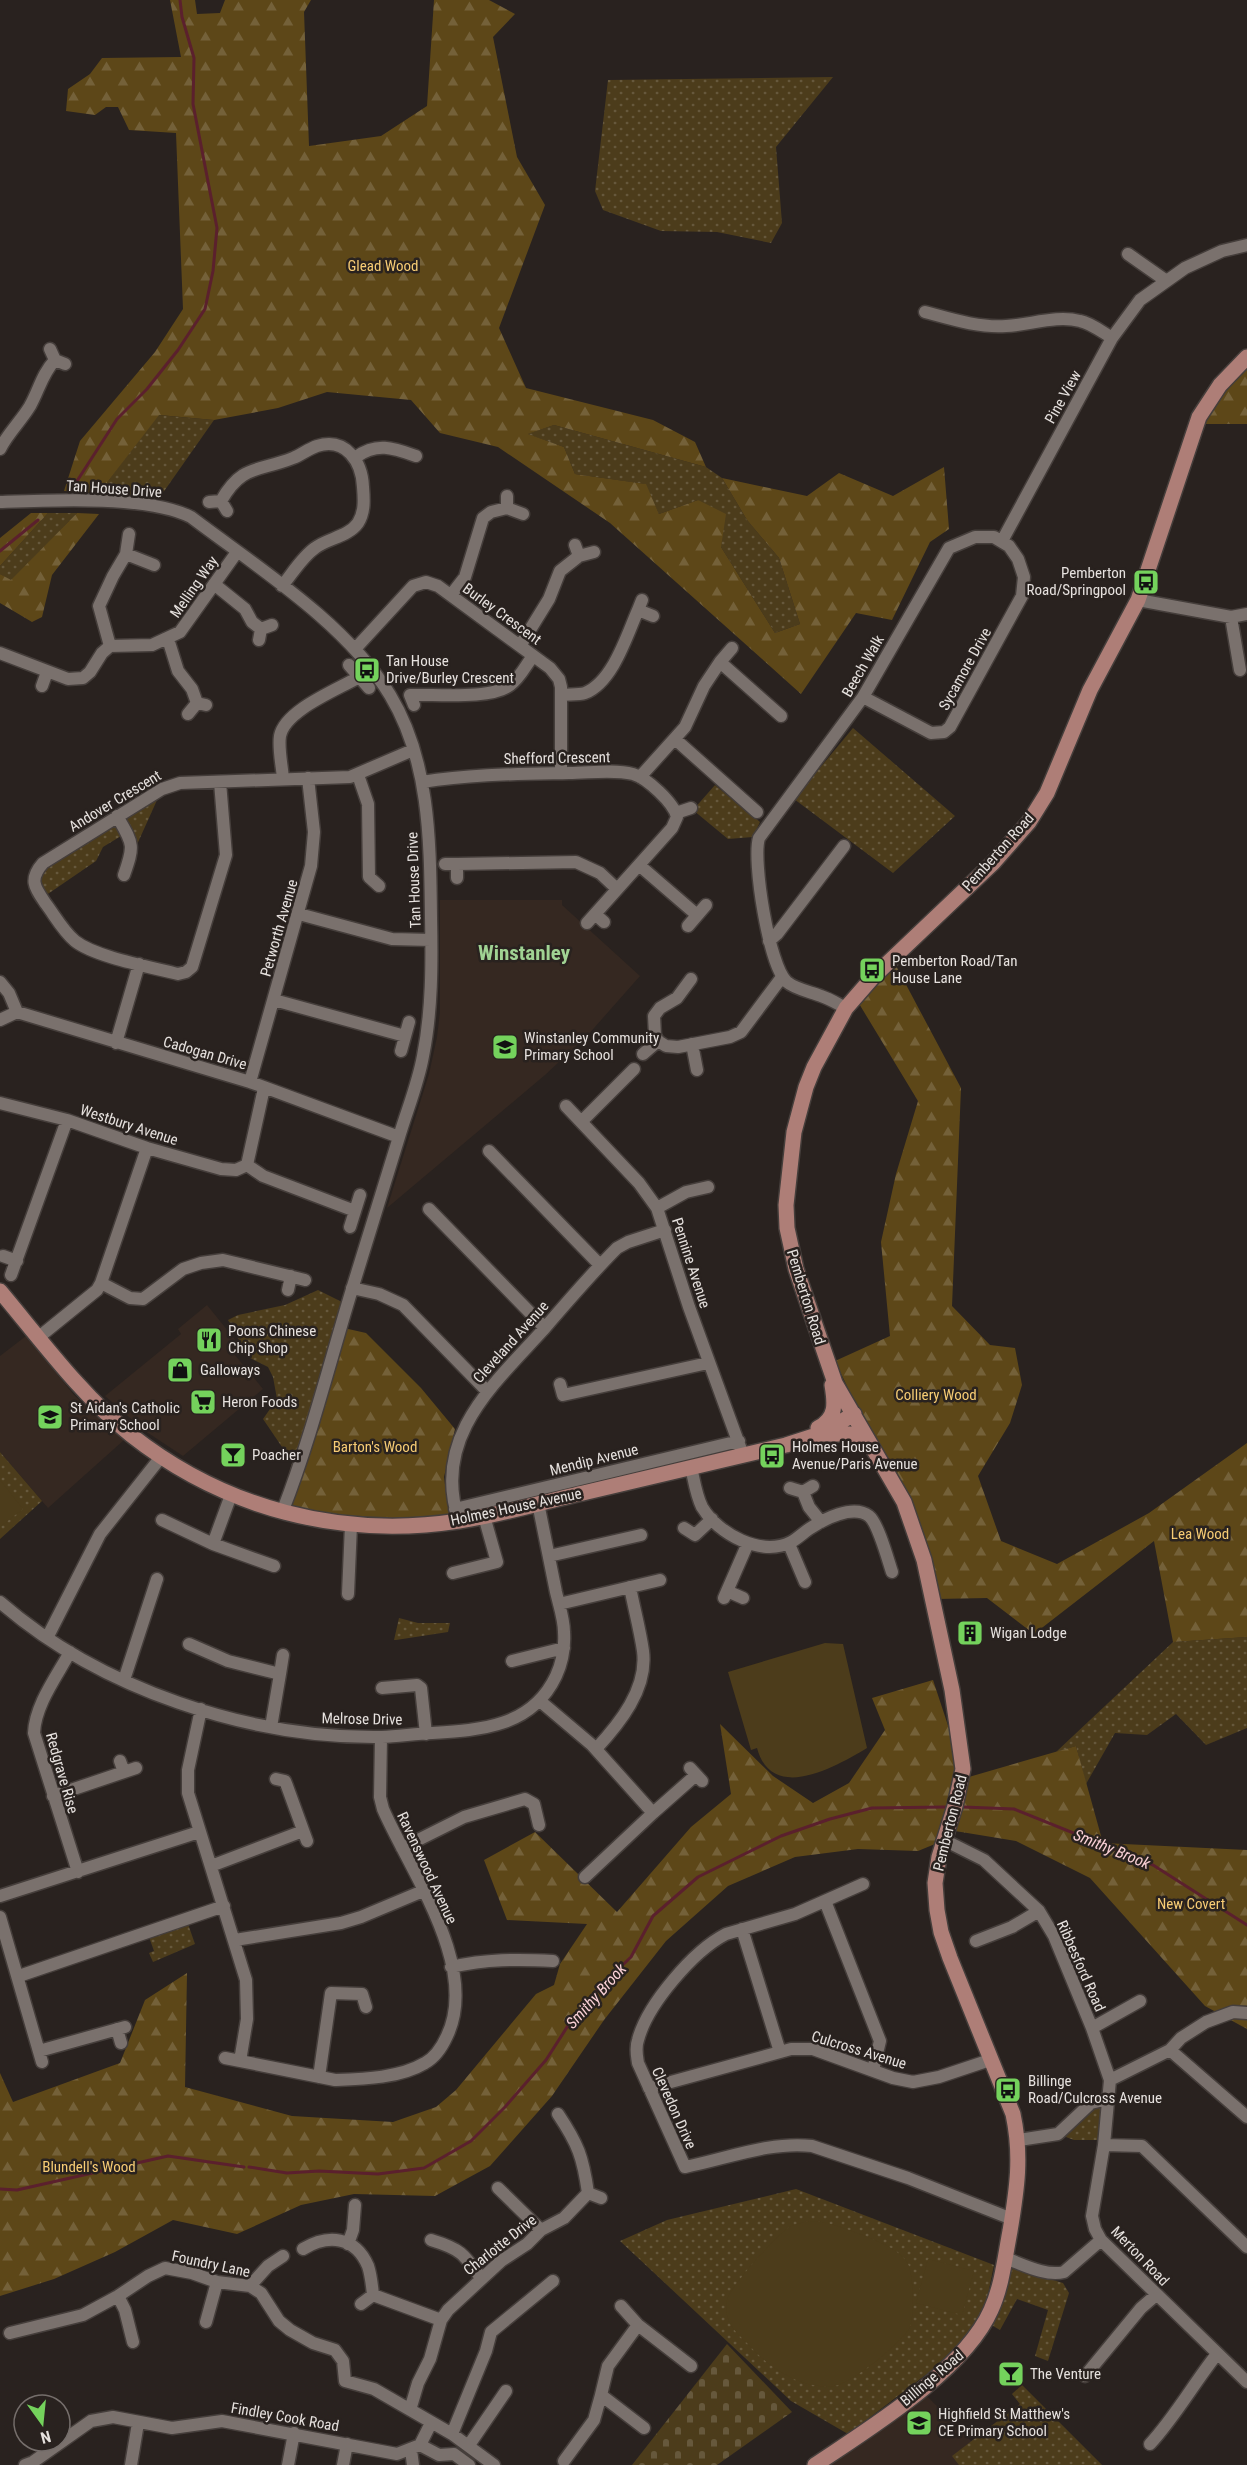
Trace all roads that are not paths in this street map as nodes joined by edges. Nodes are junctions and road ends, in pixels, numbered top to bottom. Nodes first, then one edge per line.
1 (1247, 245) edge
2 (1128, 254) dead end
3 (1165, 280) junction
4 (925, 312) dead end
5 (1112, 338) junction
6 (1247, 357) edge
7 (57, 358) dead end
8 (0, 449) edge
9 (416, 456) dead end
10 (356, 457) junction
11 (0, 502) edge
12 (219, 504) dead end
13 (523, 514) dead end
14 (129, 534) dead end
15 (1002, 541) junction
16 (237, 552) junction
17 (594, 552) dead end
18 (126, 554) junction
19 (153, 565) dead end
20 (214, 584) junction
21 (282, 586) junction
22 (451, 595) junction
23 (1138, 600) junction
24 (1247, 614) edge
25 (653, 616) dead end
26 (1231, 617) junction
27 (264, 632) dead end
28 (168, 639) junction
29 (110, 646) junction
30 (520, 646) junction
31 (732, 648) dead end
32 (355, 649) junction
33 (0, 653) edge
34 (533, 656) junction
35 (720, 662) junction
36 (349, 665) dead end
37 (1240, 670) dead end
38 (47, 672) junction
39 (359, 677) junction
40 (42, 686) dead end
41 (369, 688) dead end
42 (561, 695) junction
43 (863, 698) junction
44 (414, 705) dead end
45 (188, 714) dead end
46 (781, 716) dead end
47 (675, 739) junction
48 (413, 750) junction
49 (561, 773) junction
50 (358, 775) junction
51 (640, 777) junction
52 (308, 778) junction
53 (283, 779) junction
54 (220, 782) junction
55 (422, 782) junction
56 (690, 808) dead end
57 (757, 812) dead end
58 (676, 813) junction
59 (117, 816) junction
60 (844, 846) dead end
61 (639, 865) junction
62 (124, 875) dead end
63 (457, 878) dead end
64 (380, 886) dead end
65 (618, 889) junction
66 (299, 914) junction
67 (596, 920) dead end
68 (688, 926) dead end
69 (431, 940) junction
70 (770, 941) junction
71 (139, 964) junction
72 (782, 977) junction
73 (691, 979) dead end
74 (0, 982) edge
75 (274, 1000) junction
76 (846, 1008) junction
77 (17, 1012) junction
78 (0, 1020) edge
79 (409, 1022) dead end
80 (405, 1036) junction
81 (658, 1041) junction
82 (117, 1043) junction
83 (692, 1044) junction
84 (401, 1052) dead end
85 (643, 1054) dead end
86 (634, 1069) dead end
87 (697, 1070) dead end
88 (250, 1082) junction
89 (264, 1088) junction
90 (0, 1103) edge
91 (566, 1106) dead end
92 (67, 1120) junction
93 (580, 1122) junction
94 (399, 1137) junction
95 (147, 1148) junction
96 (489, 1151) dead end
97 (247, 1165) junction
98 (708, 1187) dead end
99 (360, 1195) dead end
100 (657, 1208) junction
101 (429, 1209) dead end
102 (355, 1211) junction
103 (350, 1227) dead end
104 (665, 1230) junction
105 (3, 1256) dead end
106 (17, 1261) junction
107 (600, 1264) junction
108 (11, 1275) dead end
109 (291, 1276) junction
110 (305, 1280) dead end
111 (101, 1283) junction
112 (352, 1288) junction
113 (288, 1290) dead end
114 (0, 1291) edge
115 (545, 1328) junction
116 (39, 1337) junction
117 (708, 1363) junction
118 (829, 1369) junction
119 (560, 1384) dead end
120 (488, 1391) junction
121 (854, 1414) junction
122 (820, 1434) junction
123 (786, 1445) junction
124 (741, 1448) junction
125 (873, 1448) junction
126 (161, 1457) junction
127 (691, 1467) junction
128 (790, 1488) dead end
129 (231, 1495) junction
130 (538, 1503) junction
131 (283, 1510) junction
132 (458, 1515) junction
133 (484, 1516) junction
134 (712, 1519) junction
135 (162, 1520) dead end
136 (821, 1522) junction
137 (351, 1525) junction
138 (684, 1528) dead end
139 (641, 1535) dead end
140 (748, 1543) junction
141 (213, 1544) junction
142 (789, 1544) junction
143 (549, 1556) junction
144 (274, 1566) dead end
145 (892, 1572) dead end
146 (453, 1574) dead end
147 (157, 1579) dead end
148 (660, 1580) dead end
149 (805, 1582) dead end
150 (630, 1587) junction
151 (348, 1594) dead end
152 (742, 1598) dead end
153 (559, 1604) junction
154 (1, 1606) edge
155 (47, 1638) junction
156 (189, 1645) dead end
157 (564, 1648) junction
158 (70, 1652) junction
159 (283, 1655) dead end
160 (512, 1660) dead end
161 (280, 1674) junction
162 (124, 1680) junction
163 (382, 1688) dead end
164 (540, 1701) junction
165 (201, 1709) junction
166 (271, 1727) junction
167 (426, 1734) junction
168 (381, 1737) junction
169 (596, 1749) junction
170 (136, 1768) dead end
171 (696, 1775) dead end
172 (276, 1779) dead end
173 (53, 1796) junction
174 (653, 1813) junction
175 (539, 1826) dead end
176 (199, 1832) junction
177 (944, 1840) junction
178 (402, 1848) junction
179 (211, 1866) junction
180 (78, 1872) junction
181 (585, 1877) dead end
182 (863, 1884) dead end
183 (423, 1891) junction
184 (0, 1896) edge
185 (825, 1901) junction
186 (224, 1906) junction
187 (1039, 1911) junction
188 (0, 1917) edge
189 (742, 1929) junction
190 (235, 1940) junction
191 (976, 1941) dead end
192 (553, 1961) dead end
193 (452, 1967) junction
194 (19, 1976) junction
195 (1140, 2001) dead end
196 (366, 2007) dead end
197 (1247, 2013) edge
198 (1092, 2028) junction
199 (121, 2043) dead end
200 (1170, 2050) junction
201 (780, 2052) junction
202 (225, 2058) dead end
203 (990, 2060) junction
204 (240, 2061) junction
205 (873, 2070) junction
206 (319, 2077) junction
207 (1110, 2080) junction
208 (649, 2088) junction
209 (1103, 2100) dead end
210 (558, 2114) dead end
211 (1247, 2117) edge
212 (1018, 2140) junction
213 (1104, 2145) junction
214 (498, 2188) dead end
215 (588, 2193) junction
216 (601, 2198) dead end
217 (355, 2205) dead end
218 (1012, 2219) junction
219 (542, 2230) junction
220 (431, 2240) dead end
221 (1101, 2240) junction
222 (348, 2244) junction
223 (1247, 2247) edge
224 (303, 2250) dead end
225 (283, 2256) dead end
226 (1005, 2258) junction
227 (481, 2278) junction
228 (553, 2281) dead end
229 (217, 2282) junction
230 (250, 2286) junction
231 (373, 2295) junction
232 (1156, 2295) junction
233 (118, 2296) junction
234 (361, 2304) dead end
235 (621, 2306) dead end
236 (441, 2320) junction
237 (206, 2322) dead end
238 (638, 2325) junction
239 (10, 2333) dead end
240 (133, 2342) dead end
241 (1217, 2354) junction
242 (691, 2366) dead end
243 (1085, 2376) dead end
244 (1247, 2382) edge
245 (506, 2391) dead end
246 (601, 2395) junction
247 (410, 2410) junction
248 (138, 2423) junction
249 (431, 2423) junction
250 (644, 2428) dead end
251 (294, 2433) junction
252 (452, 2434) junction
253 (347, 2444) junction
254 (469, 2445) junction
255 (1150, 2445) dead end
256 (416, 2448) junction
257 (563, 2464) edge
258 (25, 2465) edge
259 (131, 2465) edge
260 (288, 2465) edge
261 (343, 2465) edge
262 (413, 2465) edge
263 (469, 2465) edge
264 (494, 2465) edge
265 (815, 2465) edge

1 - 3 street, Pine View
2 - 3 street
3 - 5 street, Pine View
4 - 5 street
5 - 15 street, Pine View
6 - 23 main road, Pemberton Road
7 - 8 street
9 - 10 street
10 - 12 street
10 - 21 street
11 - 16 street, Tan House Drive
13 - 22 street
14 - 18 street
15 - 43 street, Beech Walk
15 - 43 street, Sycamore Drive
16 - 20 street, Melling Way
16 - 21 street, Tan House Drive
17 - 30 street
18 - 19 street
18 - 29 street
20 - 27 street
20 - 28 street, Melling Way
21 - 32 street, Tan House Drive
22 - 30 street, Burley Crescent
22 - 32 street, Burley Crescent
23 - 26 street
23 - 76 main road, Pemberton Road
24 - 26 street
25 - 42 street
26 - 37 street
28 - 29 street, Melling Way
28 - 45 street
29 - 38 street
30 - 34 street, Burley Crescent
31 - 35 street
32 - 48 street, Tan House Drive
33 - 38 street
34 - 42 street, Burley Crescent
34 - 44 street
35 - 46 street
35 - 47 street
36 - 39 street
38 - 40 street
39 - 41 street
39 - 53 street
42 - 49 street, Burley Crescent
43 - 70 street, Beech Walk
47 - 51 street
47 - 57 street
48 - 50 street, Andover Crescent
48 - 55 street, Tan House Drive
49 - 51 street, Shefford Crescent
49 - 55 street, Shefford Crescent
50 - 52 street, Andover Crescent
50 - 64 street
51 - 58 street
52 - 53 street, Andover Crescent
52 - 66 street, Petworth Avenue
53 - 54 street, Andover Crescent
54 - 59 street, Andover Crescent
54 - 71 street, Andover Crescent
55 - 69 street, Tan House Drive
56 - 58 street
58 - 61 street
59 - 62 street
59 - 71 street, Andover Crescent
60 - 70 street
61 - 65 street
61 - 68 street
63 - 65 street
65 - 67 street
66 - 69 street
66 - 75 street, Petworth Avenue
69 - 94 street, Tan House Drive
70 - 72 street
71 - 82 street
72 - 76 street
72 - 83 street
73 - 81 street
74 - 77 street
75 - 80 street
75 - 88 street, Petworth Avenue
76 - 118 main road, Pemberton Road
77 - 78 street
77 - 82 street, Cadogan Drive
79 - 80 street
80 - 84 street
81 - 83 street
81 - 85 street
82 - 88 street, Cadogan Drive
83 - 87 street
86 - 93 street
88 - 89 street, Cadogan Drive
89 - 94 street, Cadogan Drive
89 - 97 street
90 - 92 street, Westbury Avenue
91 - 93 street, Pennine Avenue
92 - 95 street, Westbury Avenue
92 - 106 street
93 - 100 street, Pennine Avenue
94 - 112 street, Tan House Drive
95 - 97 street, Westbury Avenue
95 - 111 street
96 - 107 street
97 - 102 street
98 - 100 street
99 - 102 street
100 - 104 street, Pennine Avenue
101 - 115 street
102 - 103 street
104 - 107 street, Cleveland Avenue
104 - 117 street, Pennine Avenue
105 - 106 street
106 - 108 street
107 - 115 street, Cleveland Avenue
109 - 110 street
109 - 111 street
109 - 113 street
111 - 116 street
112 - 120 street
112 - 131 street, Tan House Drive
114 - 116 main road, Holmes House Avenue
115 - 120 street, Cleveland Avenue
116 - 126 main road, Holmes House Avenue
117 - 119 street
117 - 124 street, Pennine Avenue
118 - 121 main road, Pemberton Road
118 - 123 main road
120 - 132 street, Cleveland Avenue
121 - 122 main road, Holmes House Avenue
121 - 125 main road, Pemberton Road
122 - 123 main road, Holmes House Avenue
122 - 125 main road
123 - 124 main road, Holmes House Avenue
124 - 127 main road, Holmes House Avenue
124 - 132 street, Mendip Avenue
125 - 177 main road, Pemberton Road
126 - 129 main road, Holmes House Avenue
126 - 155 street
127 - 130 main road, Holmes House Avenue
127 - 134 street
128 - 136 street
129 - 131 main road, Holmes House Avenue
129 - 141 street
130 - 133 main road, Holmes House Avenue
130 - 143 street, Melrose Drive
131 - 137 main road, Holmes House Avenue
132 - 133 main road, Holmes House Avenue
132 - 137 main road, Holmes House Avenue
133 - 146 street
134 - 138 street
134 - 140 street
135 - 141 street
136 - 142 street
136 - 145 street
137 - 151 street
139 - 143 street
140 - 142 street
140 - 152 street
141 - 144 street
142 - 149 street
143 - 153 street, Melrose Drive
147 - 162 street
148 - 150 street
150 - 153 street
150 - 169 street
153 - 157 street, Melrose Drive
154 - 155 street, Melrose Drive
155 - 158 street, Melrose Drive
156 - 161 street
157 - 160 street
157 - 164 street, Melrose Drive
158 - 162 street, Melrose Drive
158 - 173 street, Redgrave Rise
159 - 161 street
161 - 166 street
162 - 165 street, Melrose Drive
163 - 167 street
164 - 167 street, Melrose Drive
164 - 169 street
165 - 166 street, Melrose Drive
165 - 176 street
166 - 168 street, Melrose Drive
167 - 168 street, Melrose Drive
168 - 178 street, Ravenswood Avenue
169 - 174 street
170 - 173 street
171 - 174 street
172 - 179 street
173 - 180 street, Redgrave Rise
174 - 181 street
175 - 178 street
176 - 179 street
176 - 180 street
177 - 187 street, Ribbesford Road
177 - 203 main road, Pemberton Road
178 - 183 street, Ravenswood Avenue
179 - 186 street
180 - 184 street
182 - 185 street, Clevedon Drive
183 - 190 street
183 - 193 street, Ravenswood Avenue
185 - 189 street, Clevedon Drive
185 - 205 street
186 - 190 street
186 - 194 street
187 - 191 street
187 - 198 street, Ribbesford Road
188 - 194 street
189 - 201 street
189 - 208 street, Clevedon Drive
190 - 204 street
192 - 193 street
193 - 206 street, Ravenswood Avenue
194 - 199 street
195 - 198 street
196 - 206 street
197 - 200 street
198 - 207 street, Ribbesford Road
200 - 207 street
200 - 211 street
201 - 205 street, Culcross Avenue
201 - 208 street, Culcross Avenue
202 - 204 street, Ravenswood Avenue
203 - 205 street, Culcross Avenue
203 - 212 main road, Pemberton Road
204 - 206 street, Ravenswood Avenue
207 - 213 street, Merton Road
208 - 218 street, Clevedon Drive
209 - 212 street
210 - 215 street
212 - 218 main road, Pemberton Road
213 - 221 street, Merton Road
213 - 223 street
214 - 219 street
215 - 216 street
215 - 219 street, Charlotte Drive
217 - 222 street
218 - 226 main road, Pemberton Road
219 - 227 street, Charlotte Drive
220 - 227 street
221 - 226 street
221 - 232 street, Merton Road
222 - 224 street
222 - 231 street
225 - 230 street
226 - 265 main road, Billinge Road
227 - 236 street, Charlotte Drive
228 - 252 street
229 - 230 street, Foundry Lane
229 - 233 street, Foundry Lane
229 - 237 street
230 - 247 street, Foundry Lane
231 - 234 street
231 - 236 street
232 - 241 street, Merton Road
232 - 243 street
233 - 239 street, Foundry Lane
233 - 240 street
235 - 238 street
236 - 247 street, Charlotte Drive
238 - 242 street
238 - 246 street
241 - 244 street, Merton Road
241 - 255 street
245 - 254 street
246 - 250 street
246 - 257 street
247 - 249 street, Foundry Lane
248 - 251 street, Findley Cook Road
248 - 258 street, Findley Cook Road
248 - 259 street
249 - 252 street, Foundry Lane
249 - 256 street
251 - 253 street, Findley Cook Road
251 - 260 street
252 - 254 street, Foundry Lane
253 - 256 street, Findley Cook Road
253 - 261 street
254 - 264 street, Foundry Lane
256 - 262 street
256 - 263 street

